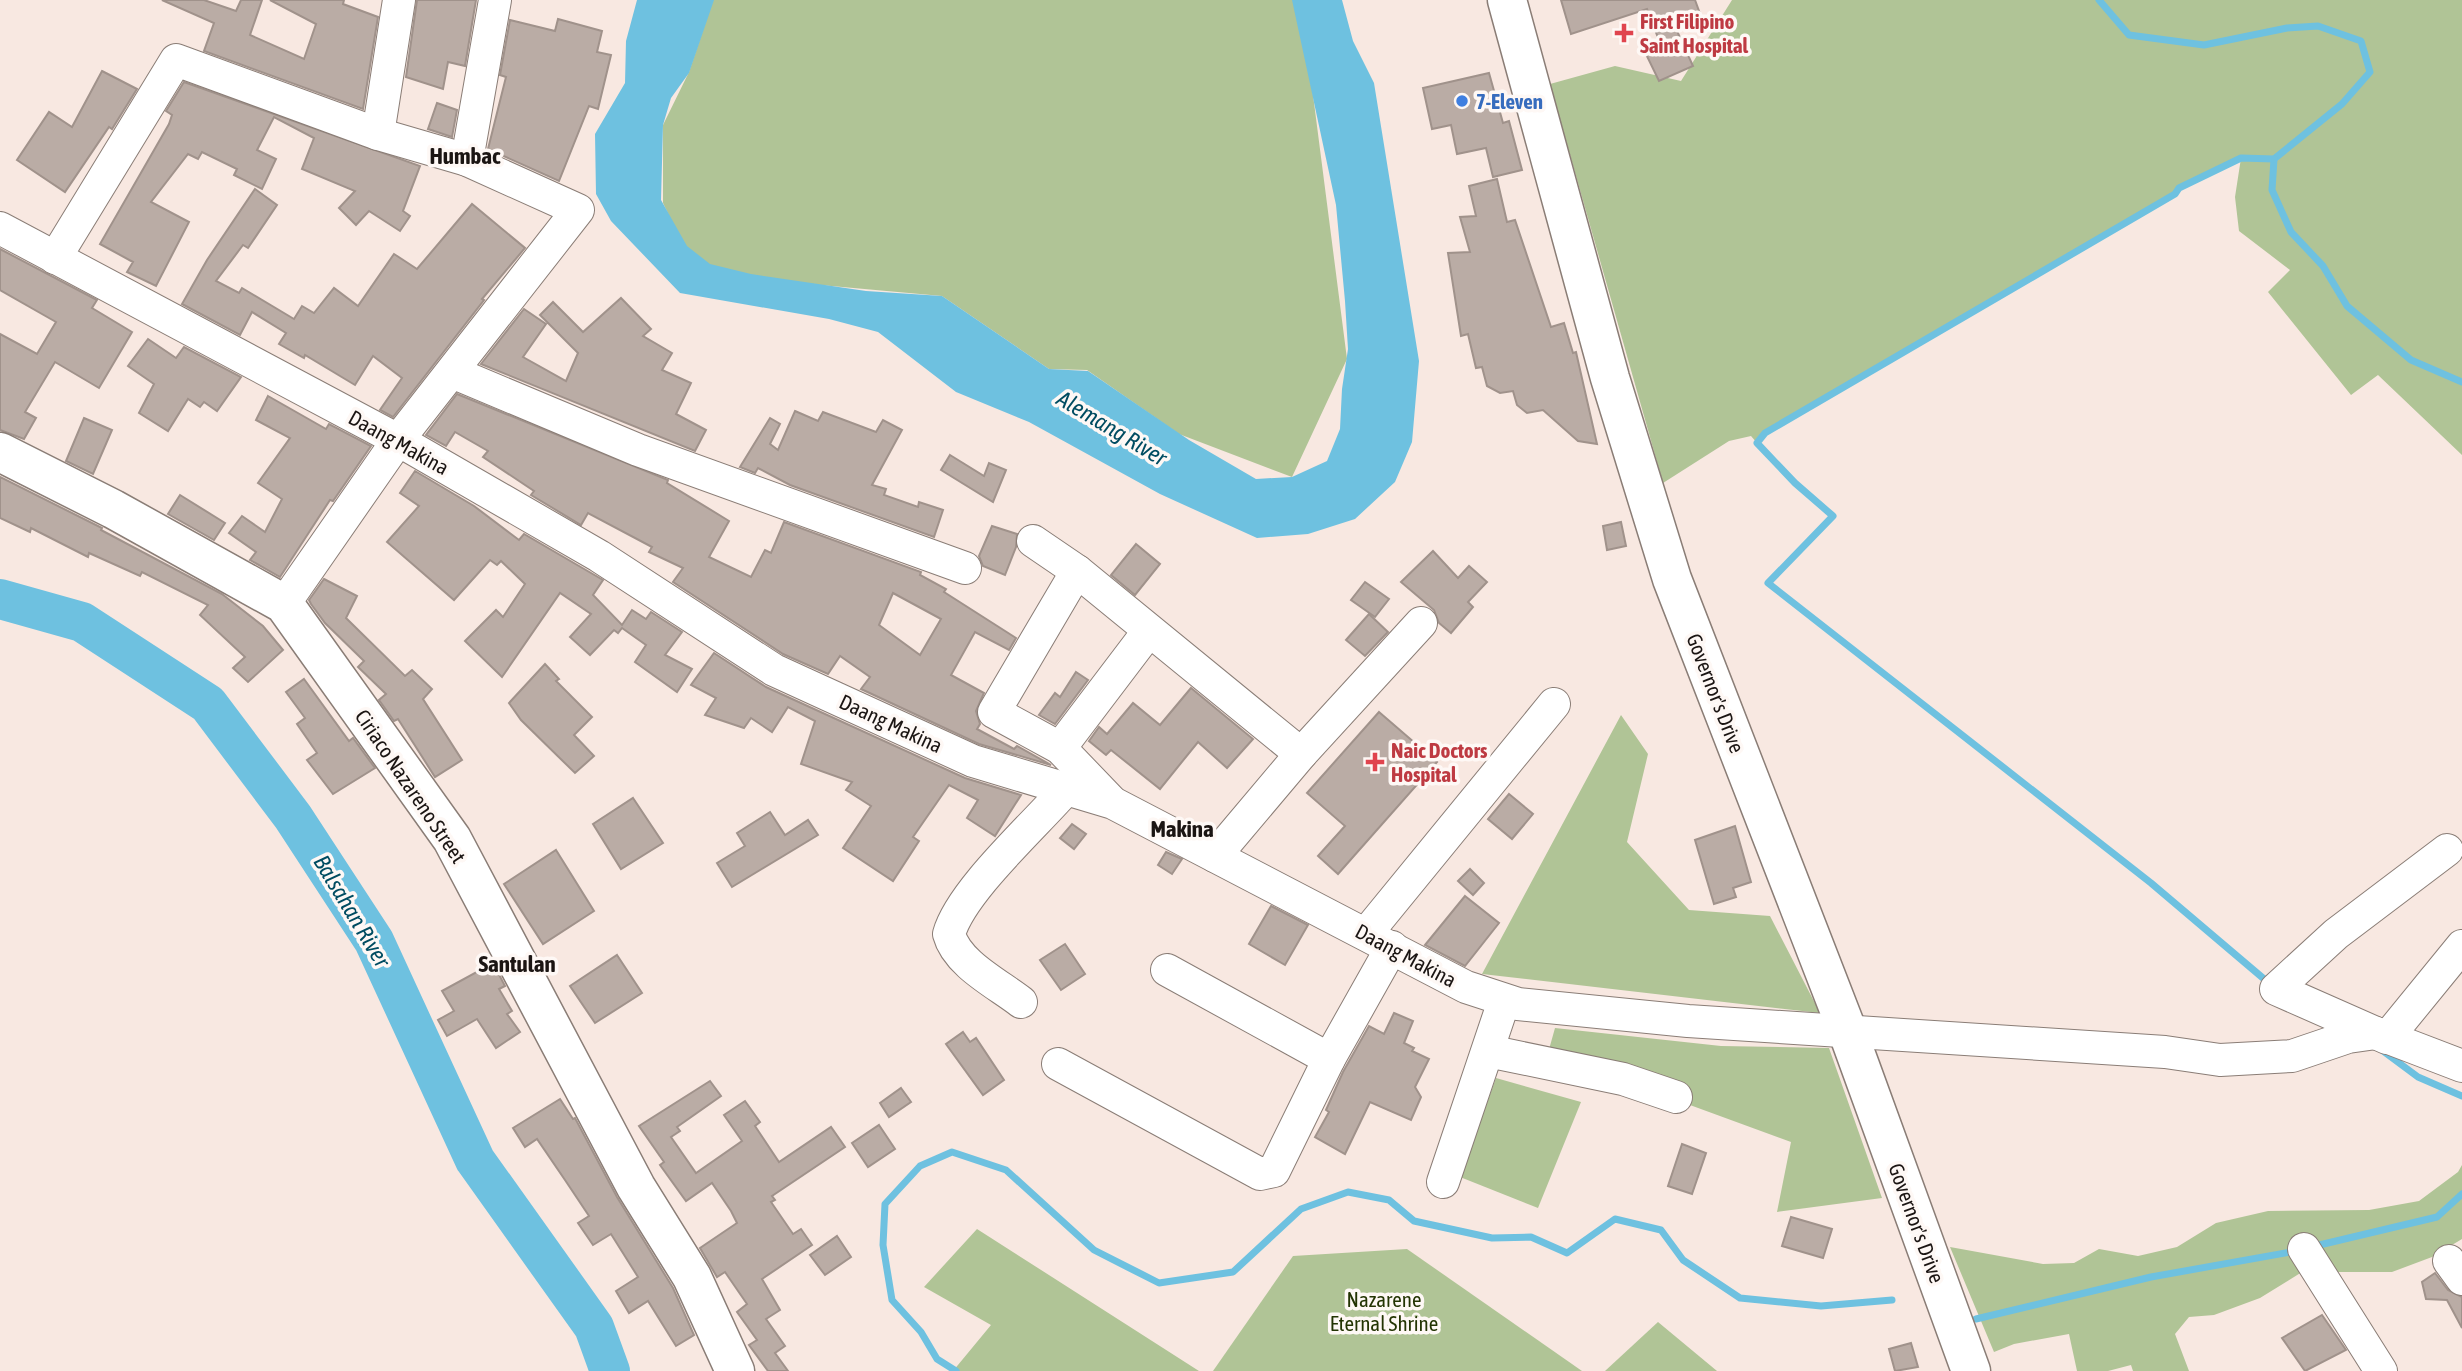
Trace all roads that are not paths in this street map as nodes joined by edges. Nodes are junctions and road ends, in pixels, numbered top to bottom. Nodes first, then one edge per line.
1 (399, 0) edge
2 (495, 0) edge
3 (1507, 0) edge
4 (378, 134) junction
5 (467, 160) junction
6 (0, 228) edge
7 (55, 258) junction
8 (452, 372) junction
9 (398, 440) junction
10 (0, 452) edge
11 (1033, 541) dead end
12 (965, 568) dead end
13 (1077, 571) junction
14 (284, 604) junction
15 (1422, 623) dead end
16 (1148, 632) junction
17 (1554, 704) dead end
18 (1060, 748) junction
19 (1301, 754) junction
20 (1066, 789) junction
21 (1113, 803) junction
22 (2447, 849) dead end
23 (1215, 856) junction
24 (1379, 940) junction
25 (2462, 946) edge
26 (1167, 970) dead end
27 (1504, 1001) junction
28 (1021, 1002) dead end
29 (1847, 1030) junction
30 (2388, 1038) junction
31 (1488, 1051) junction
32 (1329, 1059) junction
33 (1058, 1064) dead end
34 (2462, 1066) edge
35 (1676, 1097) dead end
36 (1443, 1182) dead end
37 (2304, 1249) dead end
38 (735, 1371) edge
39 (1971, 1371) edge
40 (2381, 1371) edge

1 - 4 street
2 - 5 street
3 - 29 main road, Governor's Drive
4 - 5 street
4 - 7 street
5 - 8 street
6 - 7 street, Daang Makina
7 - 9 street, Daang Makina
8 - 9 street
8 - 12 street
9 - 14 street
9 - 20 street, Daang Makina
10 - 14 main road, Ciriaco Nazareno Street
11 - 13 street
13 - 16 street
13 - 18 street
14 - 38 main road, Ciriaco Nazareno Street
15 - 19 street
16 - 18 street
16 - 19 street
17 - 24 street
18 - 21 street
19 - 23 street
20 - 21 street, Daang Makina
20 - 28 street
21 - 23 street, Daang Makina
22 - 30 street
23 - 24 street, Daang Makina
24 - 27 street, Daang Makina
24 - 32 street
25 - 30 street
26 - 32 street
27 - 29 street, Daang Makina
27 - 31 street
29 - 30 street, Daang Makina
29 - 39 main road, Governor's Drive
30 - 34 street
31 - 35 street
31 - 36 street
32 - 33 street
37 - 40 street

